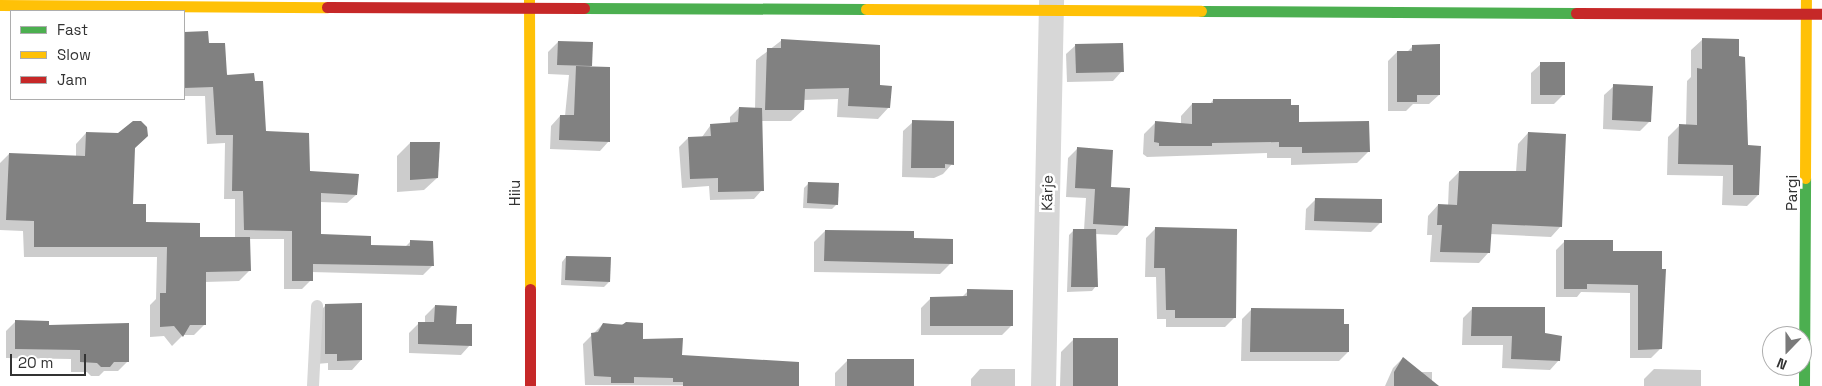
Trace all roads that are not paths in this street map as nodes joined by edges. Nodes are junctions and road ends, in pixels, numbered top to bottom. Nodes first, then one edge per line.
1 (1806, 0) edge
2 (529, 4) edge
3 (0, 5) edge
4 (1051, 5) edge
5 (1806, 14) junction
6 (1822, 14) edge
7 (316, 306) dead end
8 (313, 386) edge
9 (530, 386) edge
10 (1043, 386) edge
11 (1804, 386) edge

1 - 5 street, Pargi
2 - 3 street
2 - 4 street
2 - 9 street, Hiiu
4 - 5 street
4 - 10 street, Kärje
5 - 6 street
5 - 11 street, Pargi
7 - 8 lane

